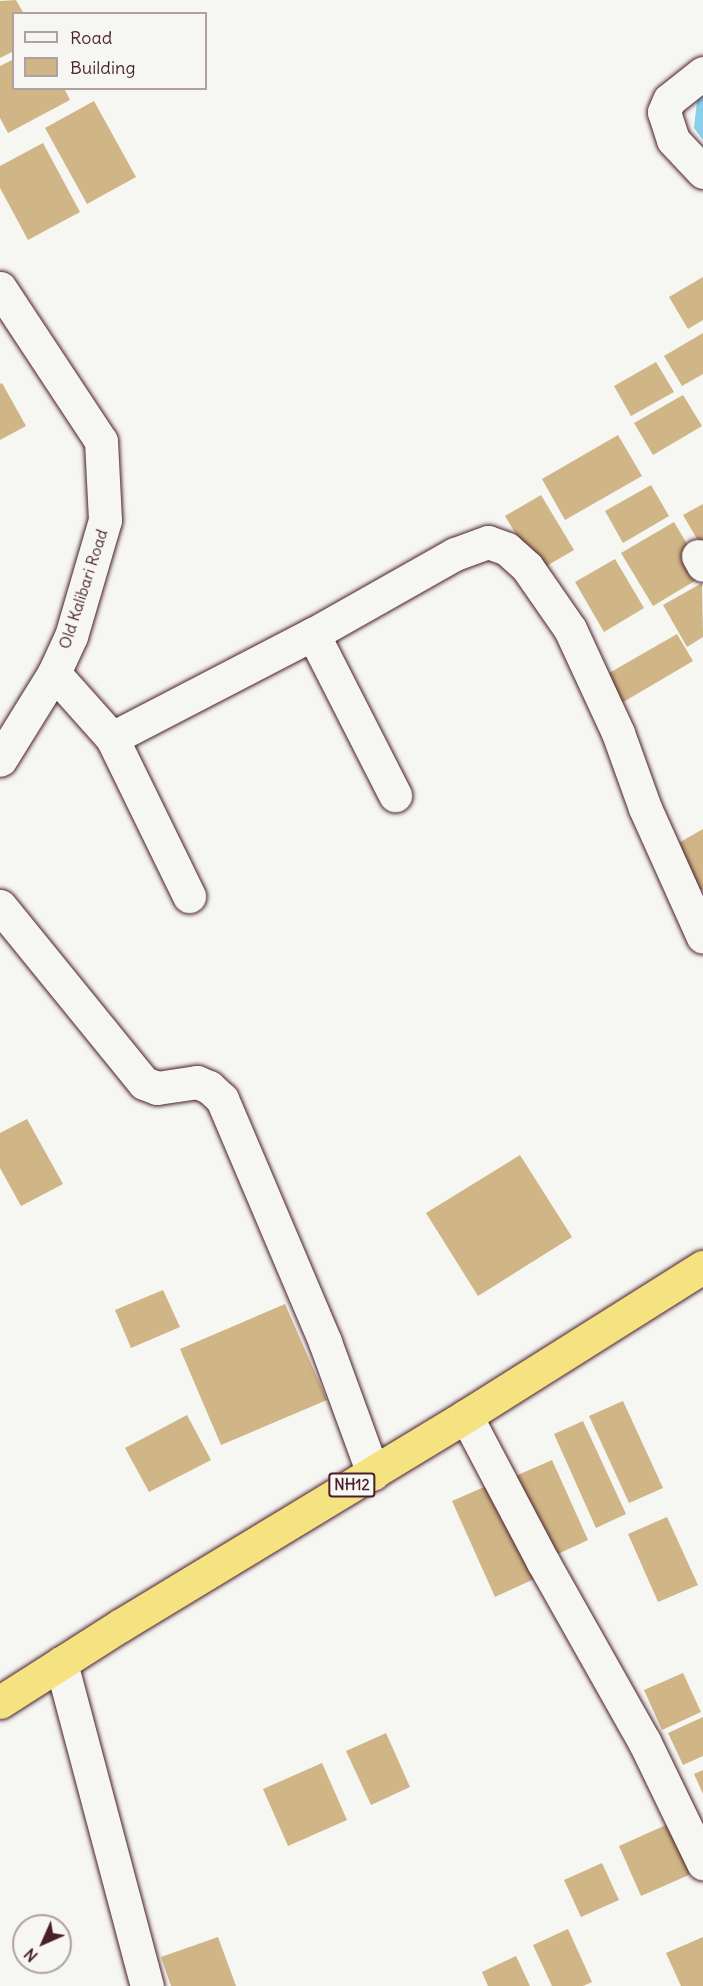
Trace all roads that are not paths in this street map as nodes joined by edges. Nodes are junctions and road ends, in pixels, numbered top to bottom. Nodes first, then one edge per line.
1 (703, 73) edge
2 (703, 172) edge
3 (0, 288) edge
4 (313, 634) junction
5 (54, 673) junction
6 (112, 738) junction
7 (0, 760) edge
8 (394, 795) dead end
9 (189, 896) dead end
10 (0, 906) edge
11 (703, 937) edge
12 (703, 1267) edge
13 (466, 1416) junction
14 (373, 1473) junction
15 (61, 1663) junction
16 (0, 1702) edge
17 (703, 1863) edge
18 (147, 1986) edge

1 - 2 street
3 - 5 street, Old Kalibari Road
4 - 6 street
4 - 8 street
4 - 11 street
5 - 6 street
5 - 7 street, Old Kalibari Road
6 - 9 street
10 - 14 street
12 - 13 highway, NH12
13 - 14 highway, NH12
13 - 17 street
14 - 15 highway, NH12
15 - 16 highway, NH12
15 - 18 street

